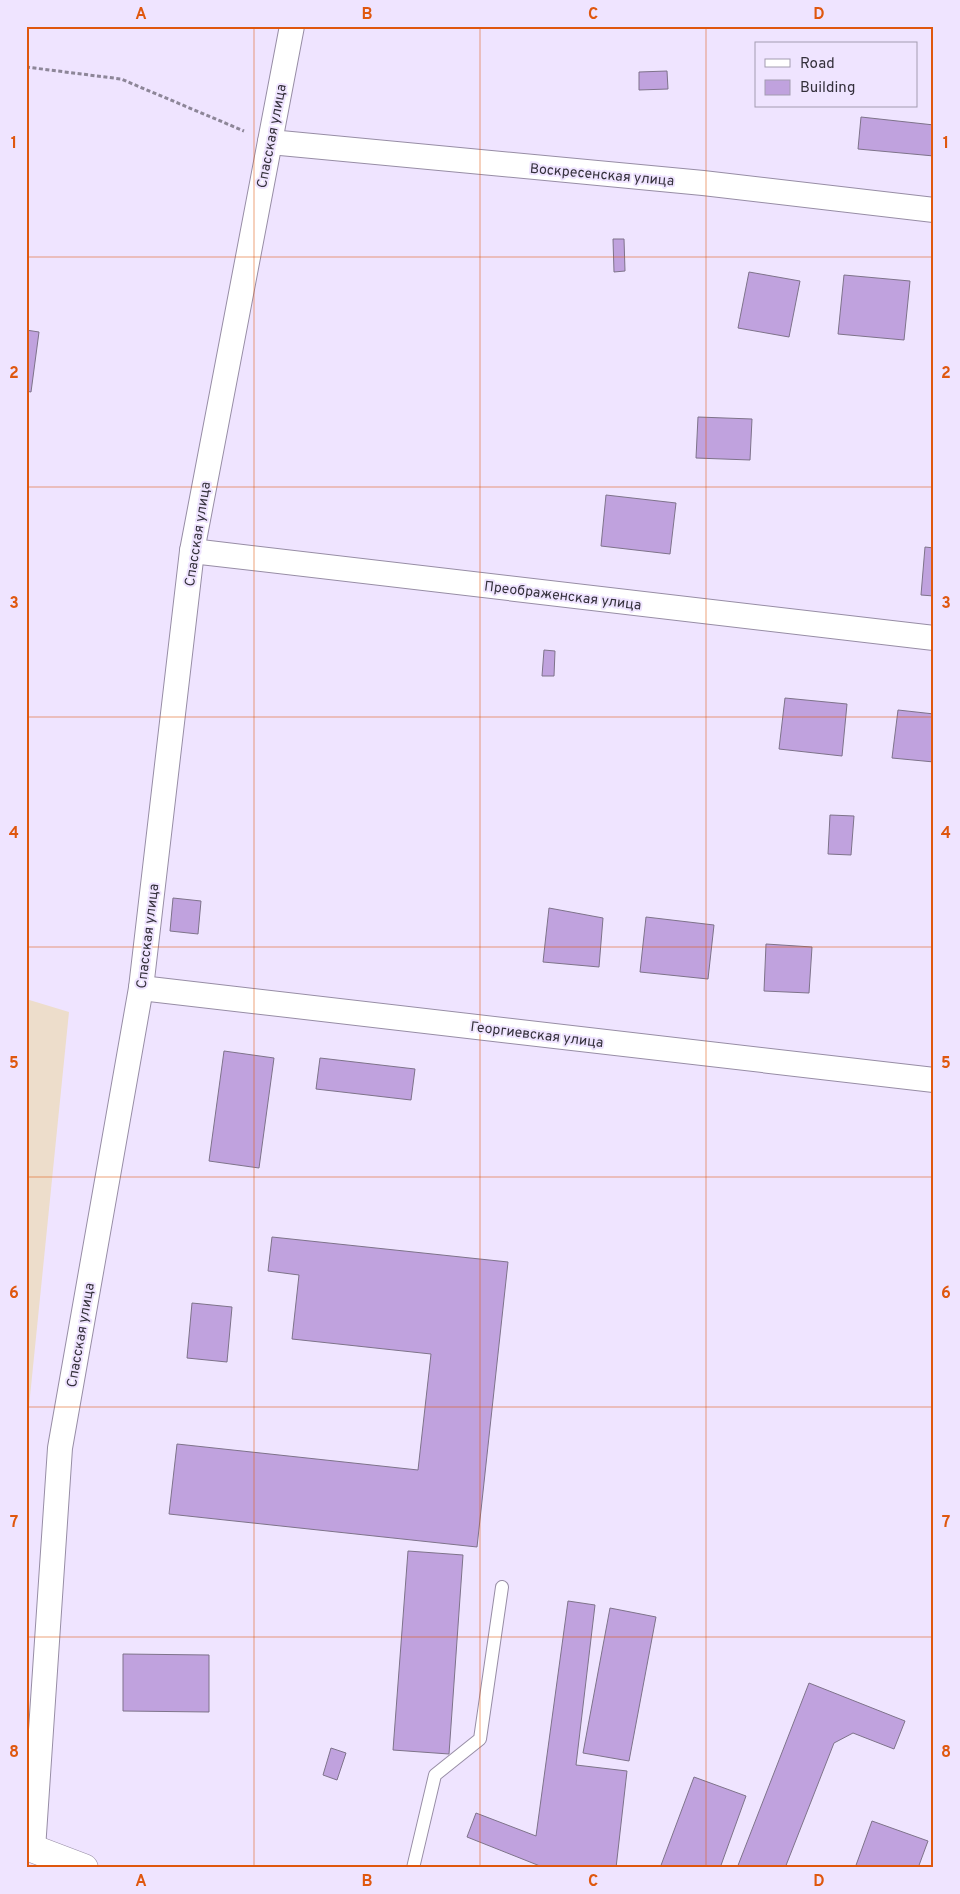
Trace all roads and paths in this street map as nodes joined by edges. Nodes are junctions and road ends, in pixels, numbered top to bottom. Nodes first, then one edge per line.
1 (292, 26) edge
2 (26, 67) edge
3 (270, 142) junction
4 (934, 210) edge
5 (192, 551) junction
6 (934, 638) edge
7 (141, 988) junction
8 (934, 1080) edge
9 (502, 1586) dead end
10 (30, 1848) edge
11 (84, 1868) edge
12 (413, 1868) edge

1 - 3 street, Спасская улица
2 - 3 path
3 - 4 street, Воскресенская улица
3 - 5 street, Спасская улица
5 - 6 street, Преображенская улица
5 - 7 street, Спасская улица
7 - 8 street, Георгиевская улица
7 - 10 street, Спасская улица
9 - 12 lane
10 - 11 main road

